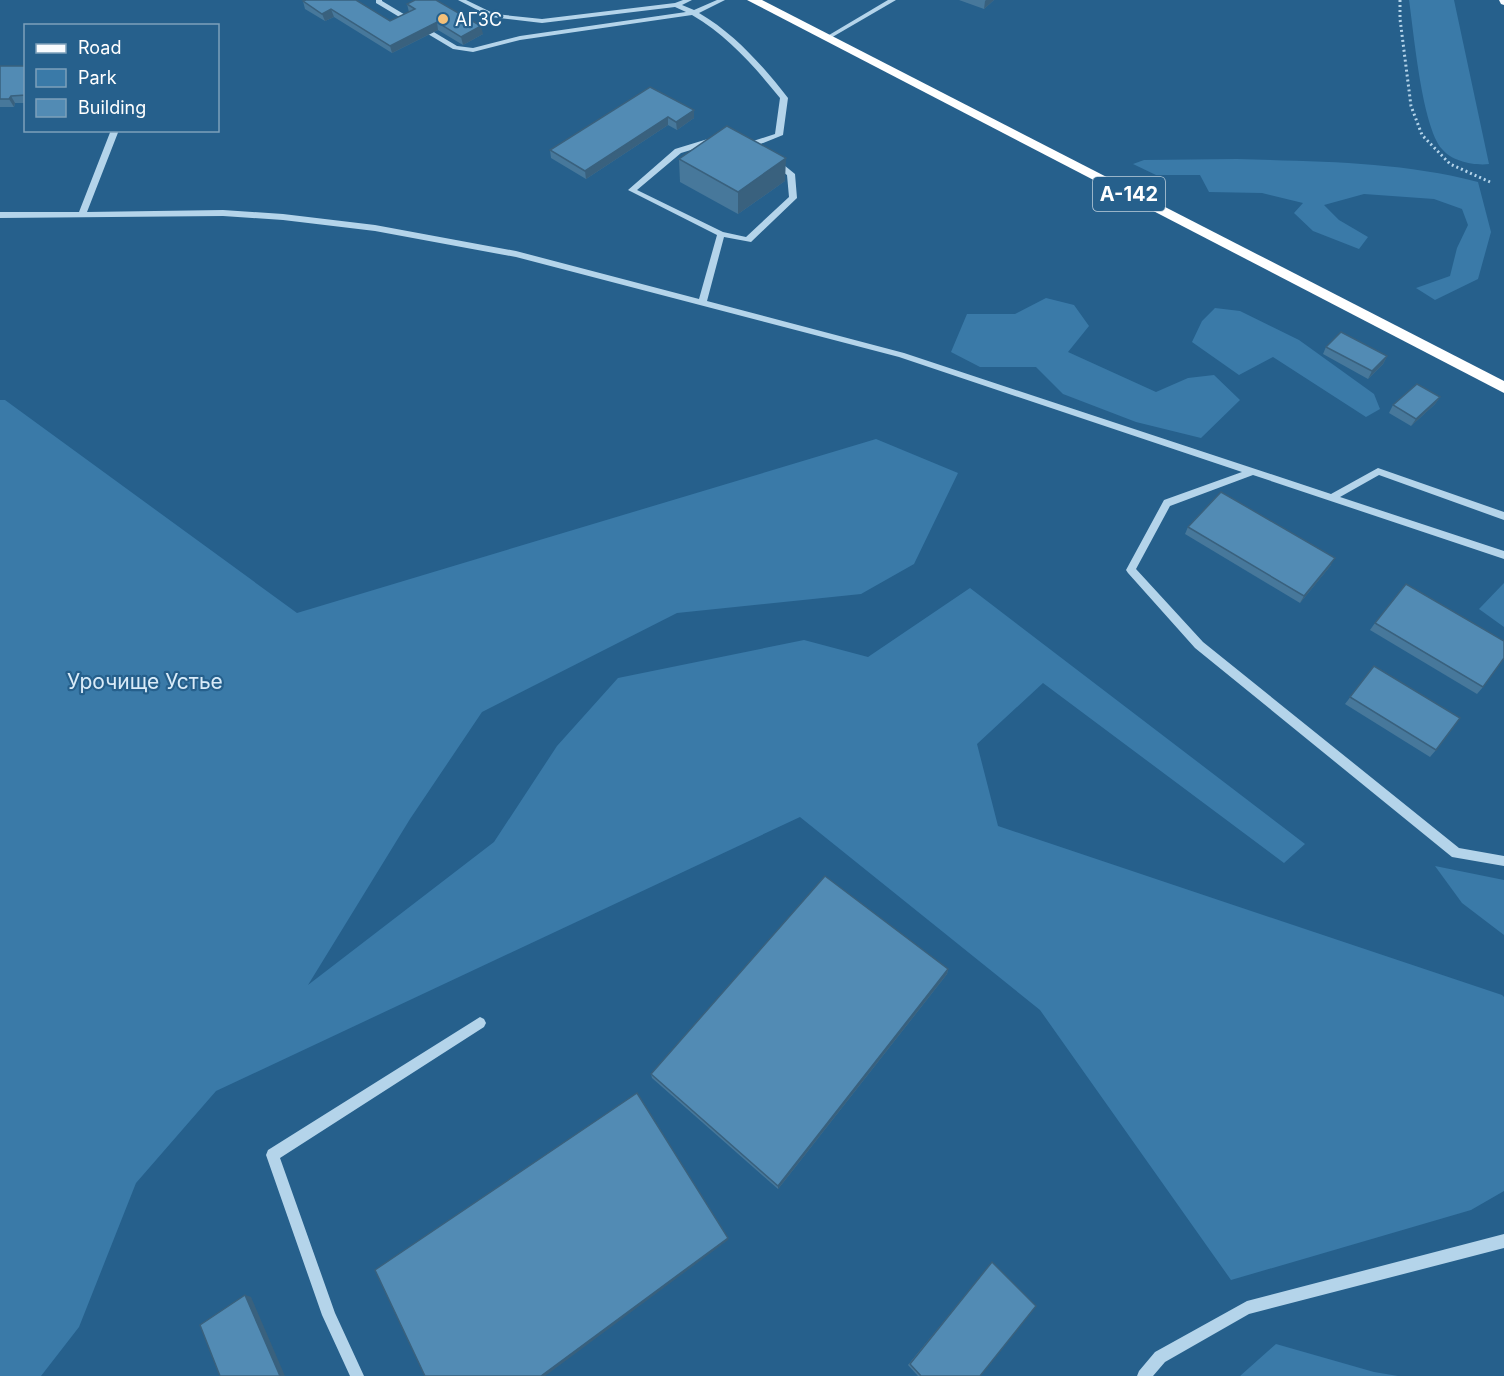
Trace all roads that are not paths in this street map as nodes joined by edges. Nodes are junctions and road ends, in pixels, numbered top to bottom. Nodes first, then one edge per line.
1 (379, 0) edge
2 (462, 0) edge
3 (689, 0) edge
4 (722, 0) edge
5 (753, 0) edge
6 (893, 0) edge
7 (676, 4) junction
8 (697, 12) junction
9 (827, 38) junction
10 (114, 132) edge
11 (725, 141) edge
12 (82, 214) junction
13 (0, 215) edge
14 (721, 234) junction
15 (702, 303) junction
16 (1504, 388) edge
17 (1254, 471) junction
18 (1333, 497) junction
19 (1504, 516) edge
20 (1504, 555) edge
21 (1504, 861) edge
22 (480, 1023) dead end
23 (1504, 1241) edge
24 (357, 1376) edge
25 (1144, 1376) edge

1 - 8 street
2 - 7 street
3 - 7 street
4 - 8 street
5 - 9 highway, А-142
6 - 9 street
7 - 8 street
8 - 14 street
9 - 16 highway, А-142
10 - 12 street
11 - 14 street
12 - 13 street
12 - 15 street
14 - 15 street
15 - 17 street
17 - 18 street
17 - 21 street
18 - 19 street
18 - 20 street
22 - 24 street
23 - 25 street

